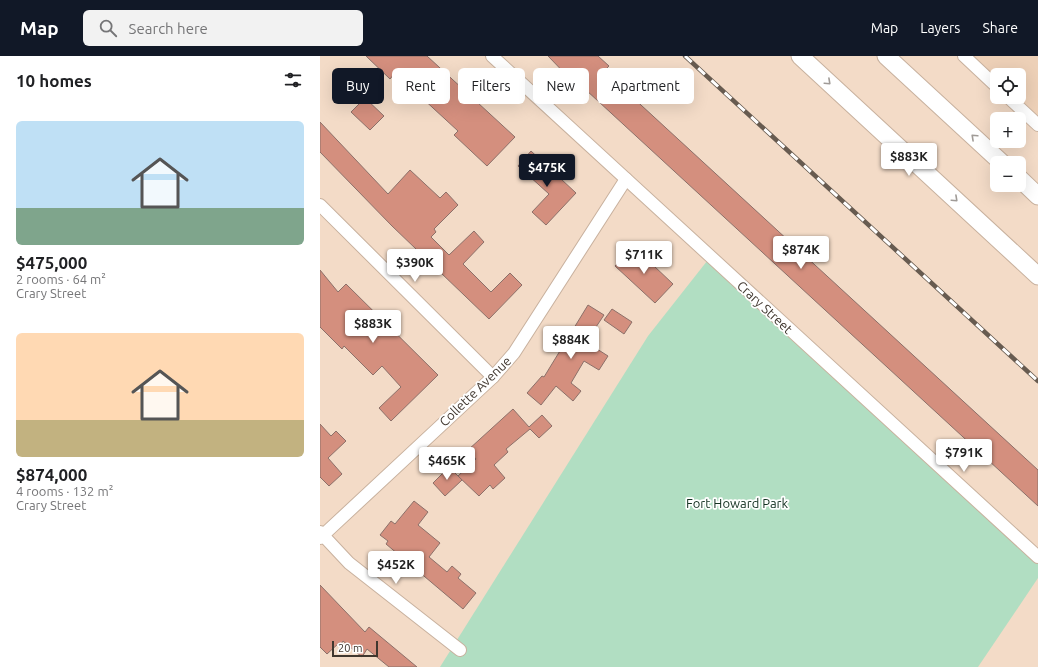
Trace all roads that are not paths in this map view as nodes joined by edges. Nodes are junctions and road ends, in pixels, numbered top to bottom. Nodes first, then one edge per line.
1 (492, 56) edge
2 (800, 56) edge
3 (886, 56) edge
4 (964, 56) edge
5 (990, 80) edge
6 (1016, 104) edge
7 (1038, 125) edge
8 (994, 156) edge
9 (626, 179) junction
10 (1026, 185) edge
11 (1038, 196) edge
12 (320, 205) edge
13 (1038, 276) edge
14 (493, 377) junction
15 (321, 535) edge
16 (1038, 557) edge
17 (460, 650) dead end

1 - 9 street, Crary Street
2 -> 13 main road
8 -> 3 main road
4 - 5 street
6 - 7 street
9 - 14 street, Collette Avenue
9 - 16 street, Crary Street
10 - 11 main road
12 - 14 street
14 - 15 street, Collette Avenue
15 - 17 street

